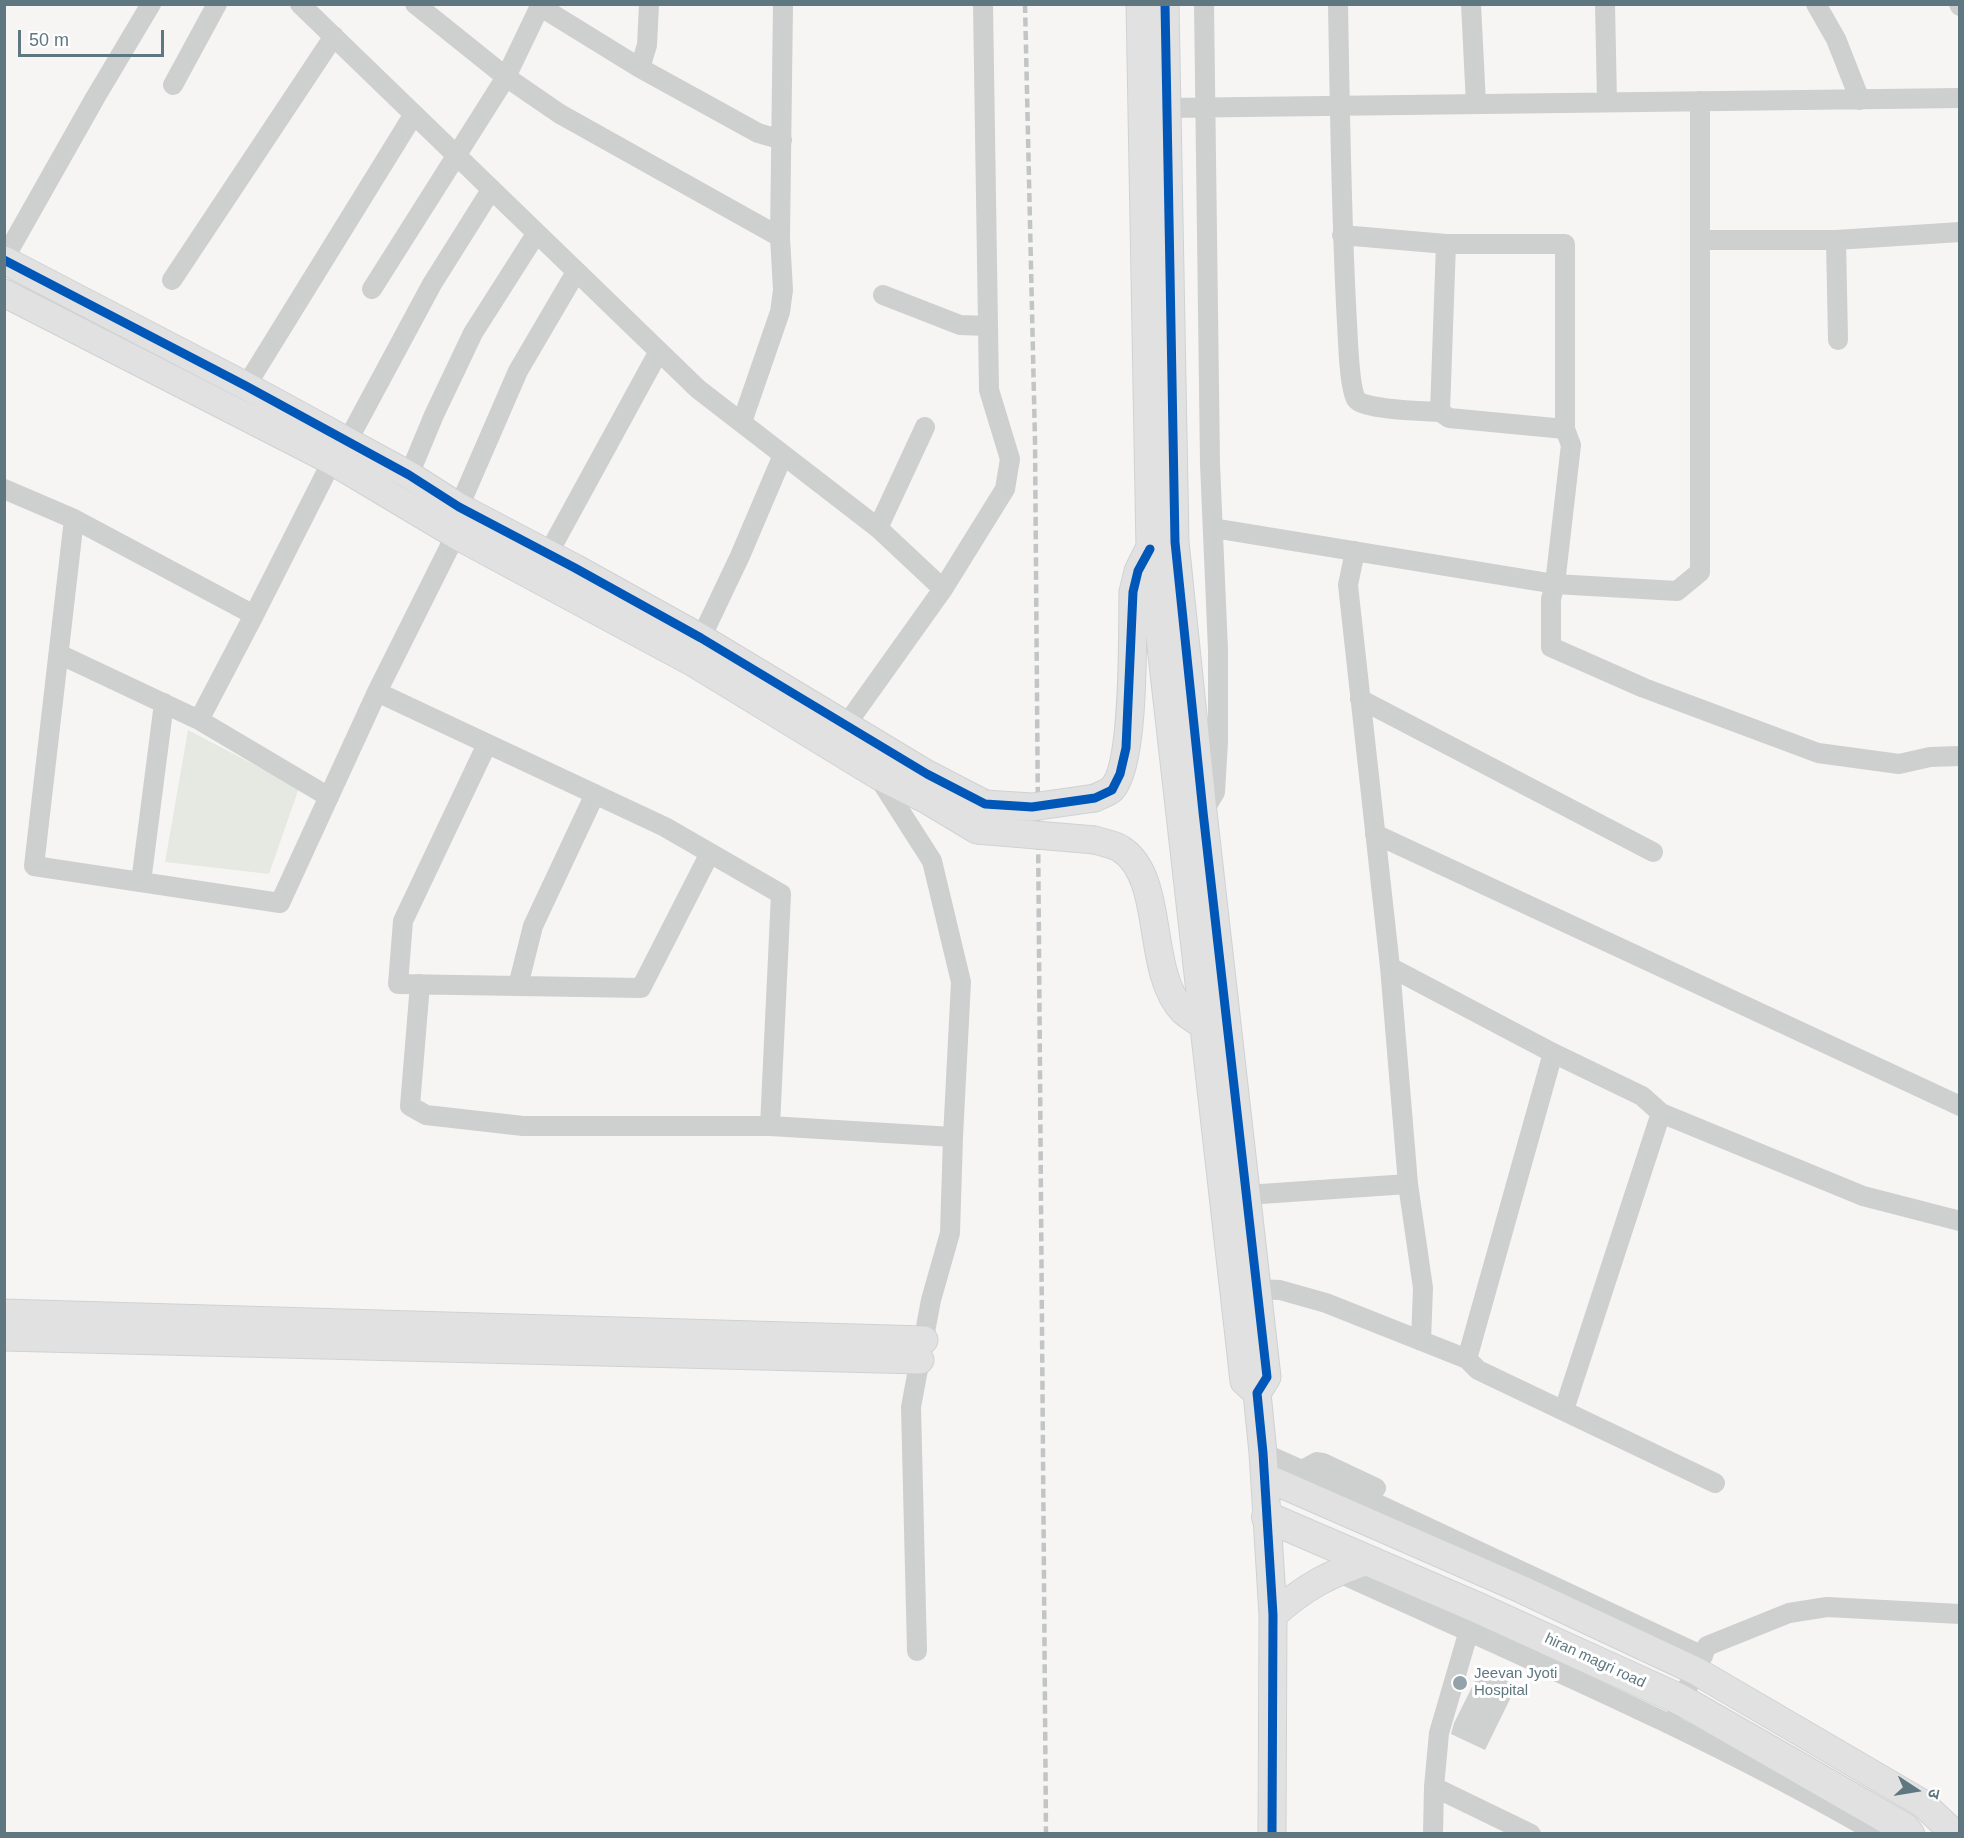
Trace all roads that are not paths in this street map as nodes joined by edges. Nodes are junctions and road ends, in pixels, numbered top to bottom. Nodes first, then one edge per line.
1 (151, 4) edge
2 (217, 4) edge
3 (300, 4) edge
4 (415, 4) edge
5 (649, 4) edge
6 (783, 4) edge
7 (983, 4) edge
8 (1140, 4) edge
9 (1165, 4) edge
10 (1204, 4) edge
11 (1338, 4) edge
12 (1471, 4) edge
13 (1605, 4) edge
14 (1816, 4) edge
15 (541, 6) edge
16 (334, 36) junction
17 (640, 68) junction
18 (506, 77) junction
19 (173, 85) dead end
20 (1959, 98) edge
21 (1860, 100) junction
22 (1700, 101) junction
23 (1607, 102) junction
24 (1476, 104) junction
25 (1340, 105) junction
26 (1205, 106) junction
27 (1166, 108) junction
28 (414, 114) junction
29 (782, 140) junction
30 (456, 155) junction
31 (491, 190) junction
32 (1959, 232) edge
33 (536, 234) junction
34 (1342, 235) junction
35 (780, 237) junction
36 (1700, 240) junction
37 (1836, 240) junction
38 (1446, 244) junction
39 (4, 259) edge
40 (576, 272) junction
41 (172, 280) dead end
42 (372, 289) dead end
43 (4, 292) edge
44 (883, 296) dead end
45 (987, 326) junction
46 (1838, 340) dead end
47 (659, 351) junction
48 (246, 386) junction
49 (1440, 412) junction
50 (741, 422) junction
51 (925, 427) dead end
52 (1565, 429) junction
53 (340, 451) junction
54 (783, 455) junction
55 (409, 475) junction
56 (4, 489) edge
57 (463, 509) junction
58 (74, 519) junction
59 (878, 528) junction
60 (1213, 528) junction
61 (456, 535) junction
62 (1150, 549) junction
63 (1355, 551) junction
64 (548, 554) junction
65 (1555, 584) junction
66 (943, 589) junction
67 (254, 615) junction
68 (701, 638) junction
69 (59, 654) junction
70 (377, 692) junction
71 (1360, 699) junction
72 (164, 703) junction
73 (199, 720) junction
74 (846, 725) junction
75 (487, 744) junction
76 (1959, 756) edge
77 (877, 775) junction
78 (595, 794) junction
79 (329, 796) junction
80 (1203, 812) junction
81 (1375, 834) junction
82 (1653, 852) dead end
83 (710, 853) junction
84 (141, 882) junction
85 (1390, 967) junction
86 (420, 984) junction
87 (518, 986) junction
88 (1202, 1025) junction
89 (1553, 1053) junction
90 (1959, 1106) edge
91 (1661, 1113) junction
92 (770, 1126) junction
93 (952, 1137) junction
94 (1408, 1184) junction
95 (1246, 1196) junction
96 (1959, 1221) edge
97 (1257, 1289) junction
98 (4, 1313) edge
99 (4, 1337) edge
100 (1421, 1341) junction
101 (922, 1350) junction
102 (1467, 1359) junction
103 (1257, 1393) junction
104 (1564, 1410) junction
105 (1264, 1465) junction
106 (1715, 1483) dead end
107 (1267, 1517) junction
108 (1370, 1560) junction
109 (1337, 1572) junction
110 (1959, 1614) edge
111 (1273, 1615) junction
112 (1472, 1619) junction
113 (917, 1651) dead end
114 (1702, 1657) junction
115 (1676, 1712) junction
116 (1434, 1786) junction
117 (1922, 1803) junction
118 (1897, 1832) edge
119 (1272, 1833) edge
120 (1433, 1833) edge
121 (1531, 1833) edge
122 (1955, 1833) edge

1 - 39 street
2 - 19 street
3 - 16 street
4 - 18 street
5 - 17 street
6 - 29 street
7 - 45 street
8 - 62 street
9 - 27 street
10 - 26 street
11 - 25 street
12 - 24 street
13 - 23 street
14 - 21 street
15 - 17 street
15 - 18 street
16 - 28 street
16 - 41 street
17 - 29 street
18 - 30 street
18 - 35 street
20 - 21 street
21 - 22 street
22 - 23 street
22 - 36 street
23 - 24 street
24 - 25 street
25 - 26 street
25 - 34 street
26 - 27 street
26 - 60 street
27 - 80 street
28 - 30 street
28 - 48 street
29 - 35 street
30 - 31 street
30 - 42 street
31 - 33 street
31 - 53 street
32 - 37 street
33 - 40 street
33 - 55 street
34 - 38 street
34 - 49 street
35 - 50 street
36 - 37 street
36 - 65 street
37 - 46 street
38 - 49 street
38 - 52 street
39 - 48 street
40 - 47 street
40 - 57 street
43 - 53 street
44 - 45 street
45 - 66 street
47 - 50 street
47 - 64 street
48 - 53 street
49 - 52 street
50 - 54 street
51 - 59 street
52 - 65 street
53 - 55 street
53 - 61 street
53 - 67 street
54 - 59 street
54 - 68 street
55 - 57 street
56 - 58 street
57 - 61 street
57 - 64 street
58 - 67 street
58 - 69 street
59 - 66 street
60 - 63 street
60 - 80 street
61 - 70 street
61 - 77 street
62 - 74 street, bridge
62 - 88 street
63 - 65 street
63 - 71 street
64 - 68 street
65 - 76 street
66 - 74 street
67 - 73 street
68 - 74 street
69 - 72 street
69 - 84 street
70 - 75 street
70 - 79 street
71 - 81 street
71 - 82 street
72 - 73 street
72 - 84 street
73 - 79 street
75 - 78 street
75 - 86 street
77 - 88 street, bridge
77 - 93 street
78 - 83 street
78 - 87 street
79 - 84 street
80 - 95 street
81 - 85 street
81 - 90 street
83 - 87 street
83 - 92 street
85 - 89 street
85 - 94 street
86 - 87 street
86 - 92 street
88 - 103 street
89 - 91 street
89 - 102 street
91 - 96 street
91 - 104 street
92 - 93 street
93 - 101 street
94 - 95 street
94 - 100 street
95 - 97 street
97 - 100 street
97 - 103 street
98 - 101 street
99 - 101 street
100 - 102 street
101 - 113 street
102 - 104 street
103 - 105 street
104 - 106 street
105 - 107 street
105 - 114 street
105 - 114 street
107 - 108 main road, hiran magri road
107 - 111 street
108 - 109 street
108 - 112 main road, hiran magri road
109 - 111 street
109 - 112 street
110 - 114 street
111 - 119 street
112 - 115 main road, hiran magri road
112 - 116 street
114 - 115 street
114 - 117 street
115 - 118 main road, hiran magri road
116 - 120 street
116 - 121 street
117 - 118 street
117 - 122 street

